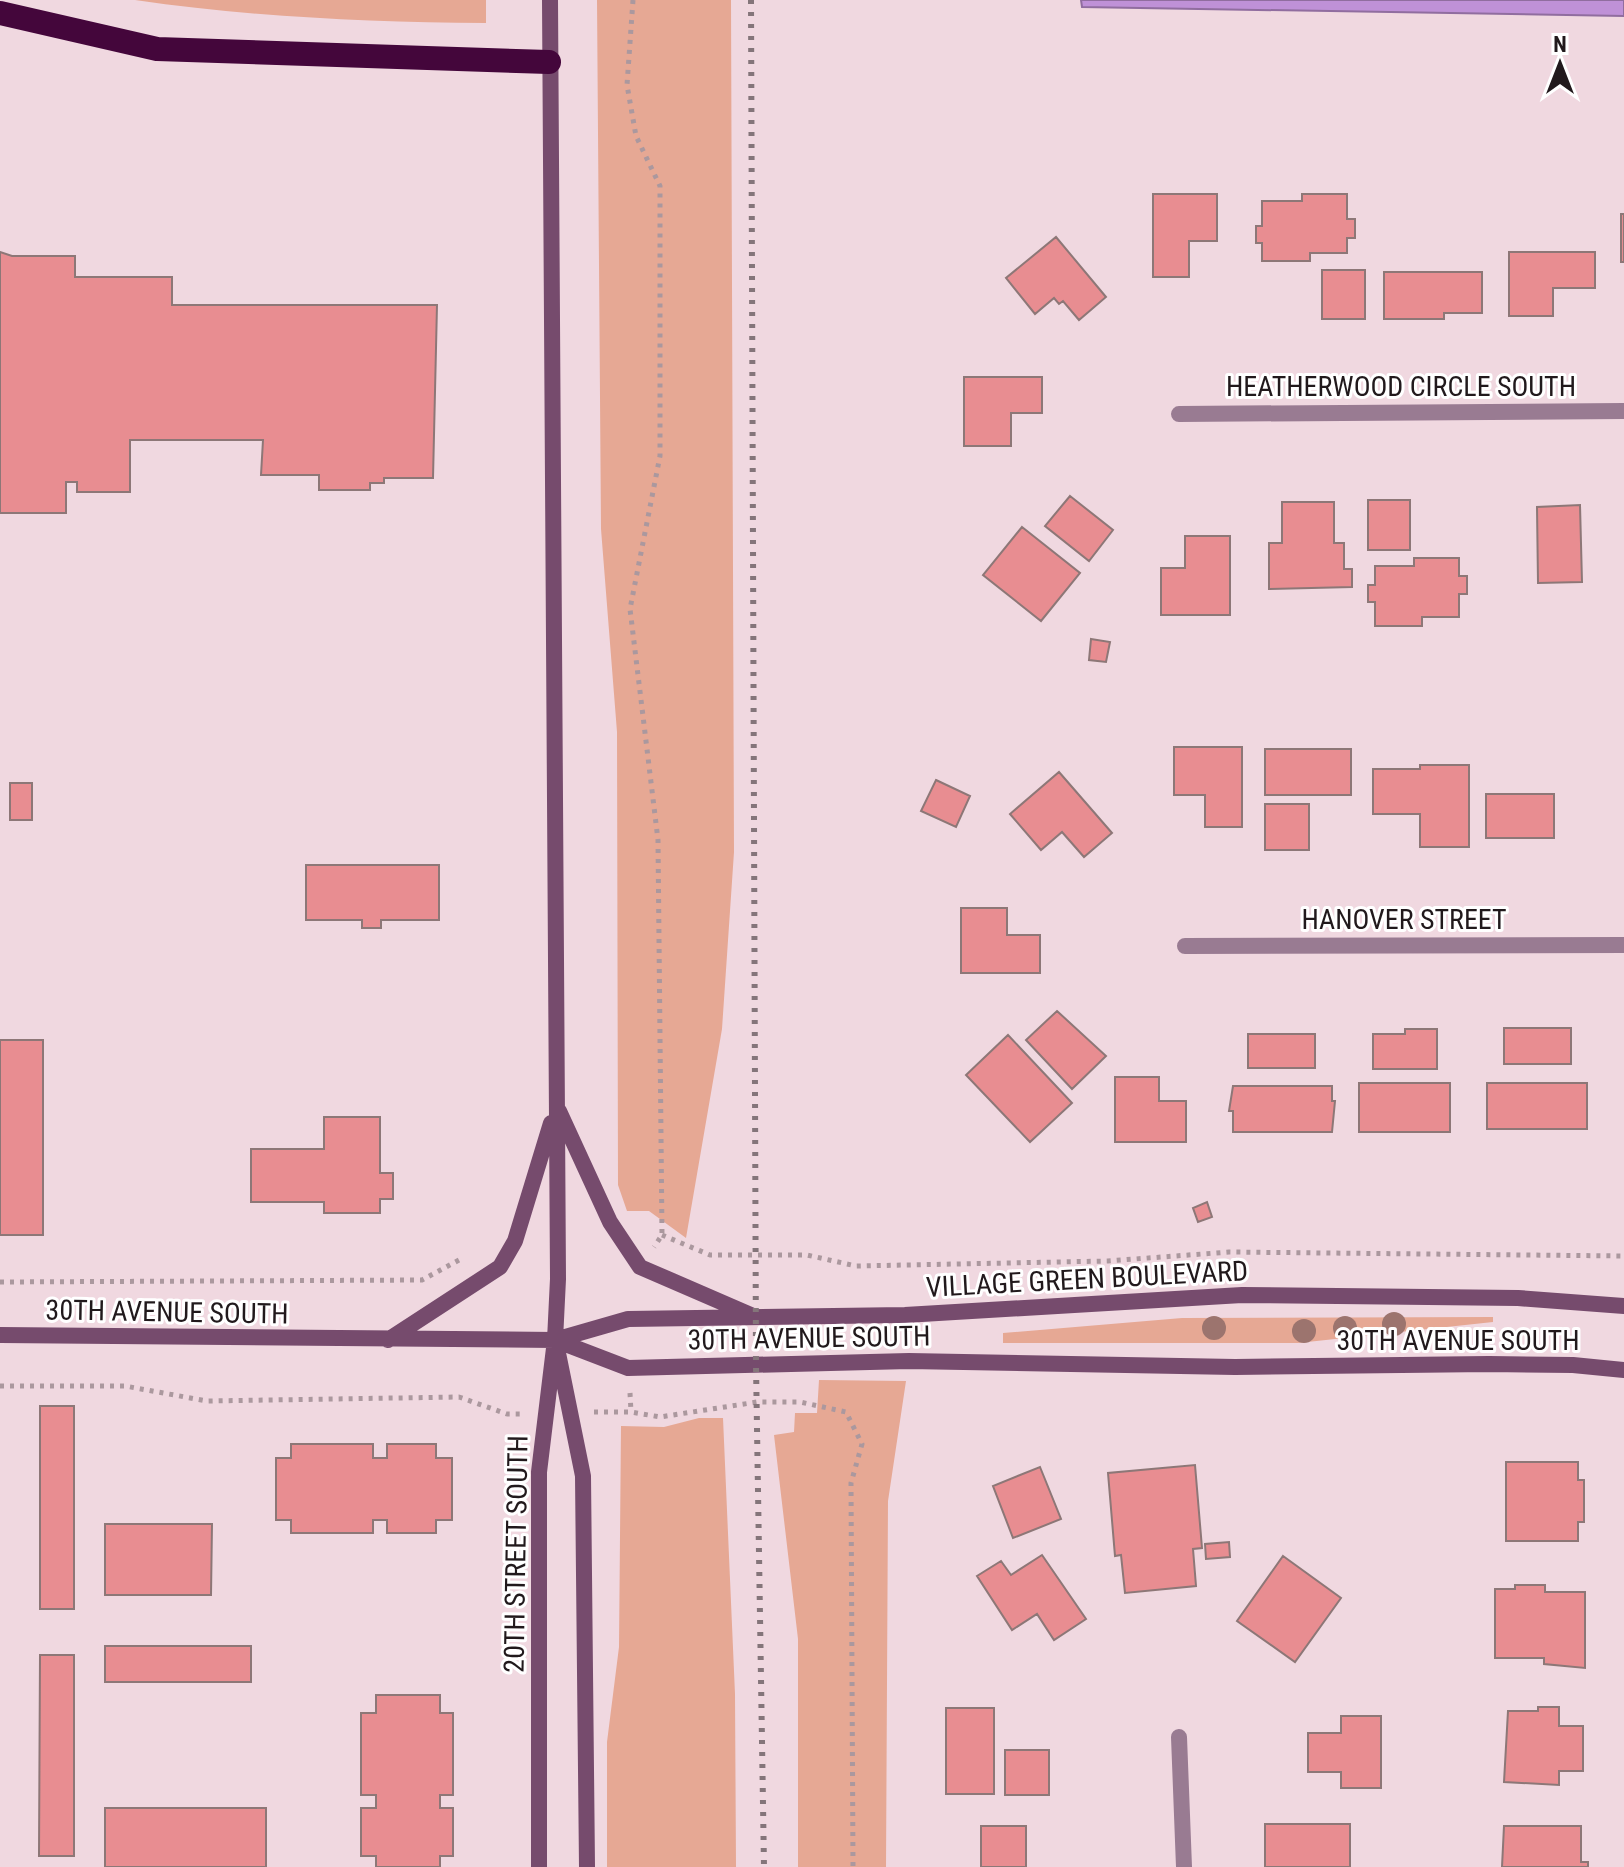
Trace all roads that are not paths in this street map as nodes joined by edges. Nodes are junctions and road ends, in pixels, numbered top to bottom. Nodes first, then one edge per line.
1 (550, 0) edge
2 (0, 13) edge
3 (549, 62) junction
4 (1624, 411) edge
5 (1179, 414) dead end
6 (1624, 945) edge
7 (1185, 946) dead end
8 (556, 1106) junction
9 (1624, 1306) edge
10 (757, 1317) junction
11 (0, 1335) edge
12 (388, 1340) junction
13 (555, 1340) junction
14 (1624, 1370) edge
15 (1179, 1737) dead end
16 (539, 1867) edge
17 (587, 1867) edge
18 (1184, 1867) edge

1 - 3 street
2 - 3 highway
3 - 8 street
4 - 5 street, HEATHERWOOD CIRCLE SOUTH
6 - 7 street, HANOVER STREET
8 - 10 street
8 - 12 street
8 - 13 street
9 - 10 street, VILLAGE GREEN BOULEVARD
10 - 13 street, VILLAGE GREEN BOULEVARD
11 - 12 street, 30TH AVENUE SOUTH
12 - 13 street, 30TH AVENUE SOUTH
13 - 14 street, 30TH AVENUE SOUTH
13 - 16 street, 20TH STREET SOUTH
13 - 17 street, 20TH STREET SOUTH
15 - 18 street

